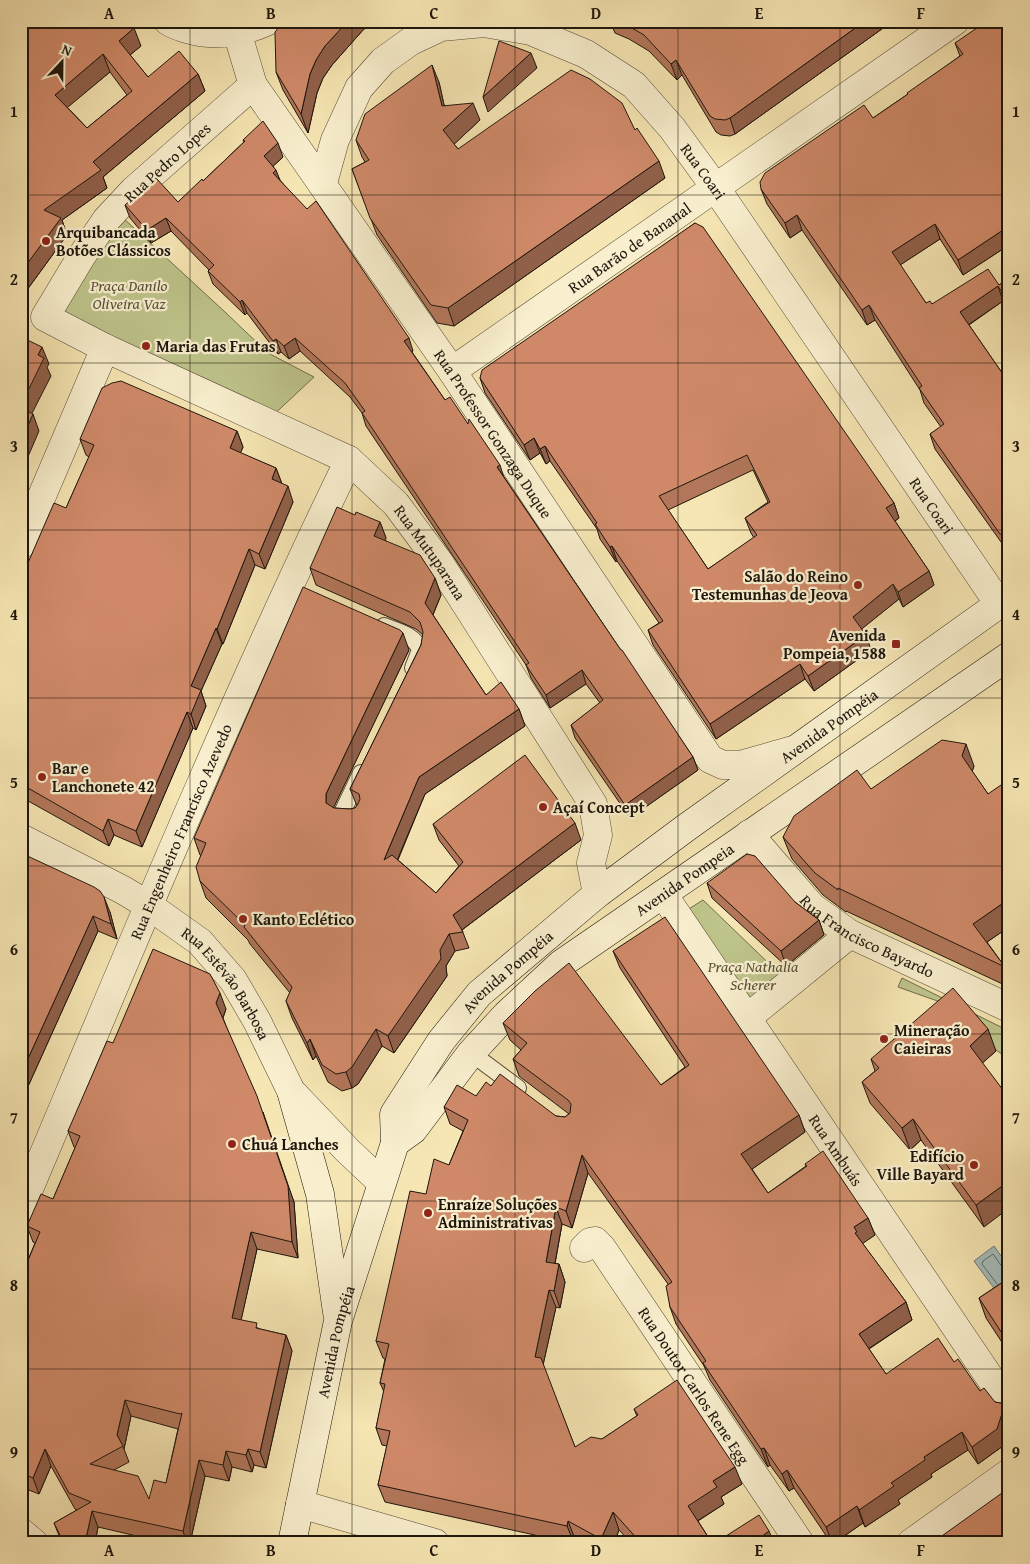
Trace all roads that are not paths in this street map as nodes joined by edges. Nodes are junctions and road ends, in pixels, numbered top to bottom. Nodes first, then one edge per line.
1 (168, 21) edge
2 (268, 21) edge
3 (956, 21) edge
4 (237, 32) junction
5 (253, 85) junction
6 (322, 183) junction
7 (715, 187) junction
8 (104, 348) junction
9 (452, 371) junction
10 (349, 460) junction
11 (21, 545) edge
12 (1004, 600) edge
13 (368, 618) edge
14 (1009, 656) edge
15 (405, 683) edge
16 (795, 750) junction
17 (366, 762) edge
18 (356, 816) edge
19 (749, 834) junction
20 (21, 838) edge
21 (597, 894) junction
22 (663, 894) junction
23 (148, 905) junction
24 (850, 934) junction
25 (1009, 1008) edge
26 (747, 1018) junction
27 (471, 1053) junction
28 (291, 1091) junction
29 (529, 1096) edge
30 (395, 1143) junction
31 (381, 1182) junction
32 (21, 1208) edge
33 (584, 1248) dead end
34 (338, 1321) junction
35 (1009, 1406) edge
36 (1009, 1473) edge
37 (300, 1504) junction
38 (21, 1532) edge
39 (34, 1543) edge
40 (292, 1543) edge
41 (435, 1543) edge
42 (800, 1543) edge
43 (911, 1543) edge

1 - 4 street
2 - 4 street
3 - 7 street, Rua Barão de Bananal
4 - 5 street, Rua Professor Gonzaga Duque
5 - 6 street, Rua Professor Gonzaga Duque
5 - 8 street, Rua Pedro Lopes
6 - 7 street, Rua Coari
6 - 9 street, Rua Professor Gonzaga Duque
7 - 9 street, Rua Barão de Bananal
7 - 12 street, Rua Coari
8 - 10 street, Rua Mutuparana
8 - 11 street
9 - 16 street, Rua Professor Gonzaga Duque
10 - 21 street, Rua Mutuparana
10 - 23 street, Rua Engenheiro Francisco Azevedo
12 - 16 street, Avenida Pompéia
13 - 15 lane
14 - 19 street, Avenida Pompeia
16 - 21 street, Avenida Pompéia
17 - 18 lane
19 - 22 street, Avenida Pompeia
19 - 24 street, Rua Francisco Bayardo
20 - 23 street, Rua Estêvão Barbosa
21 - 30 street, Avenida Pompéia
22 - 26 street, Rua Ambuás
22 - 27 street, Avenida Pompeia
23 - 28 street, Rua Estêvão Barbosa
23 - 32 street, Rua Engenheiro Francisco Azevedo
24 - 25 street, Rua Francisco Bayardo
24 - 26 street
26 - 35 street, Rua Ambuás
27 - 29 lane
27 - 30 street, Avenida Pompeia
28 - 31 street, Rua Estêvão Barbosa
28 - 34 street
30 - 31 street, Avenida Pompéia
31 - 34 street, Avenida Pompéia
33 - 42 street, Rua Doutor Carlos Rene Egg
34 - 37 street, Avenida Pompéia
36 - 43 street
37 - 40 street, Avenida Pompéia
37 - 41 street
38 - 39 street

